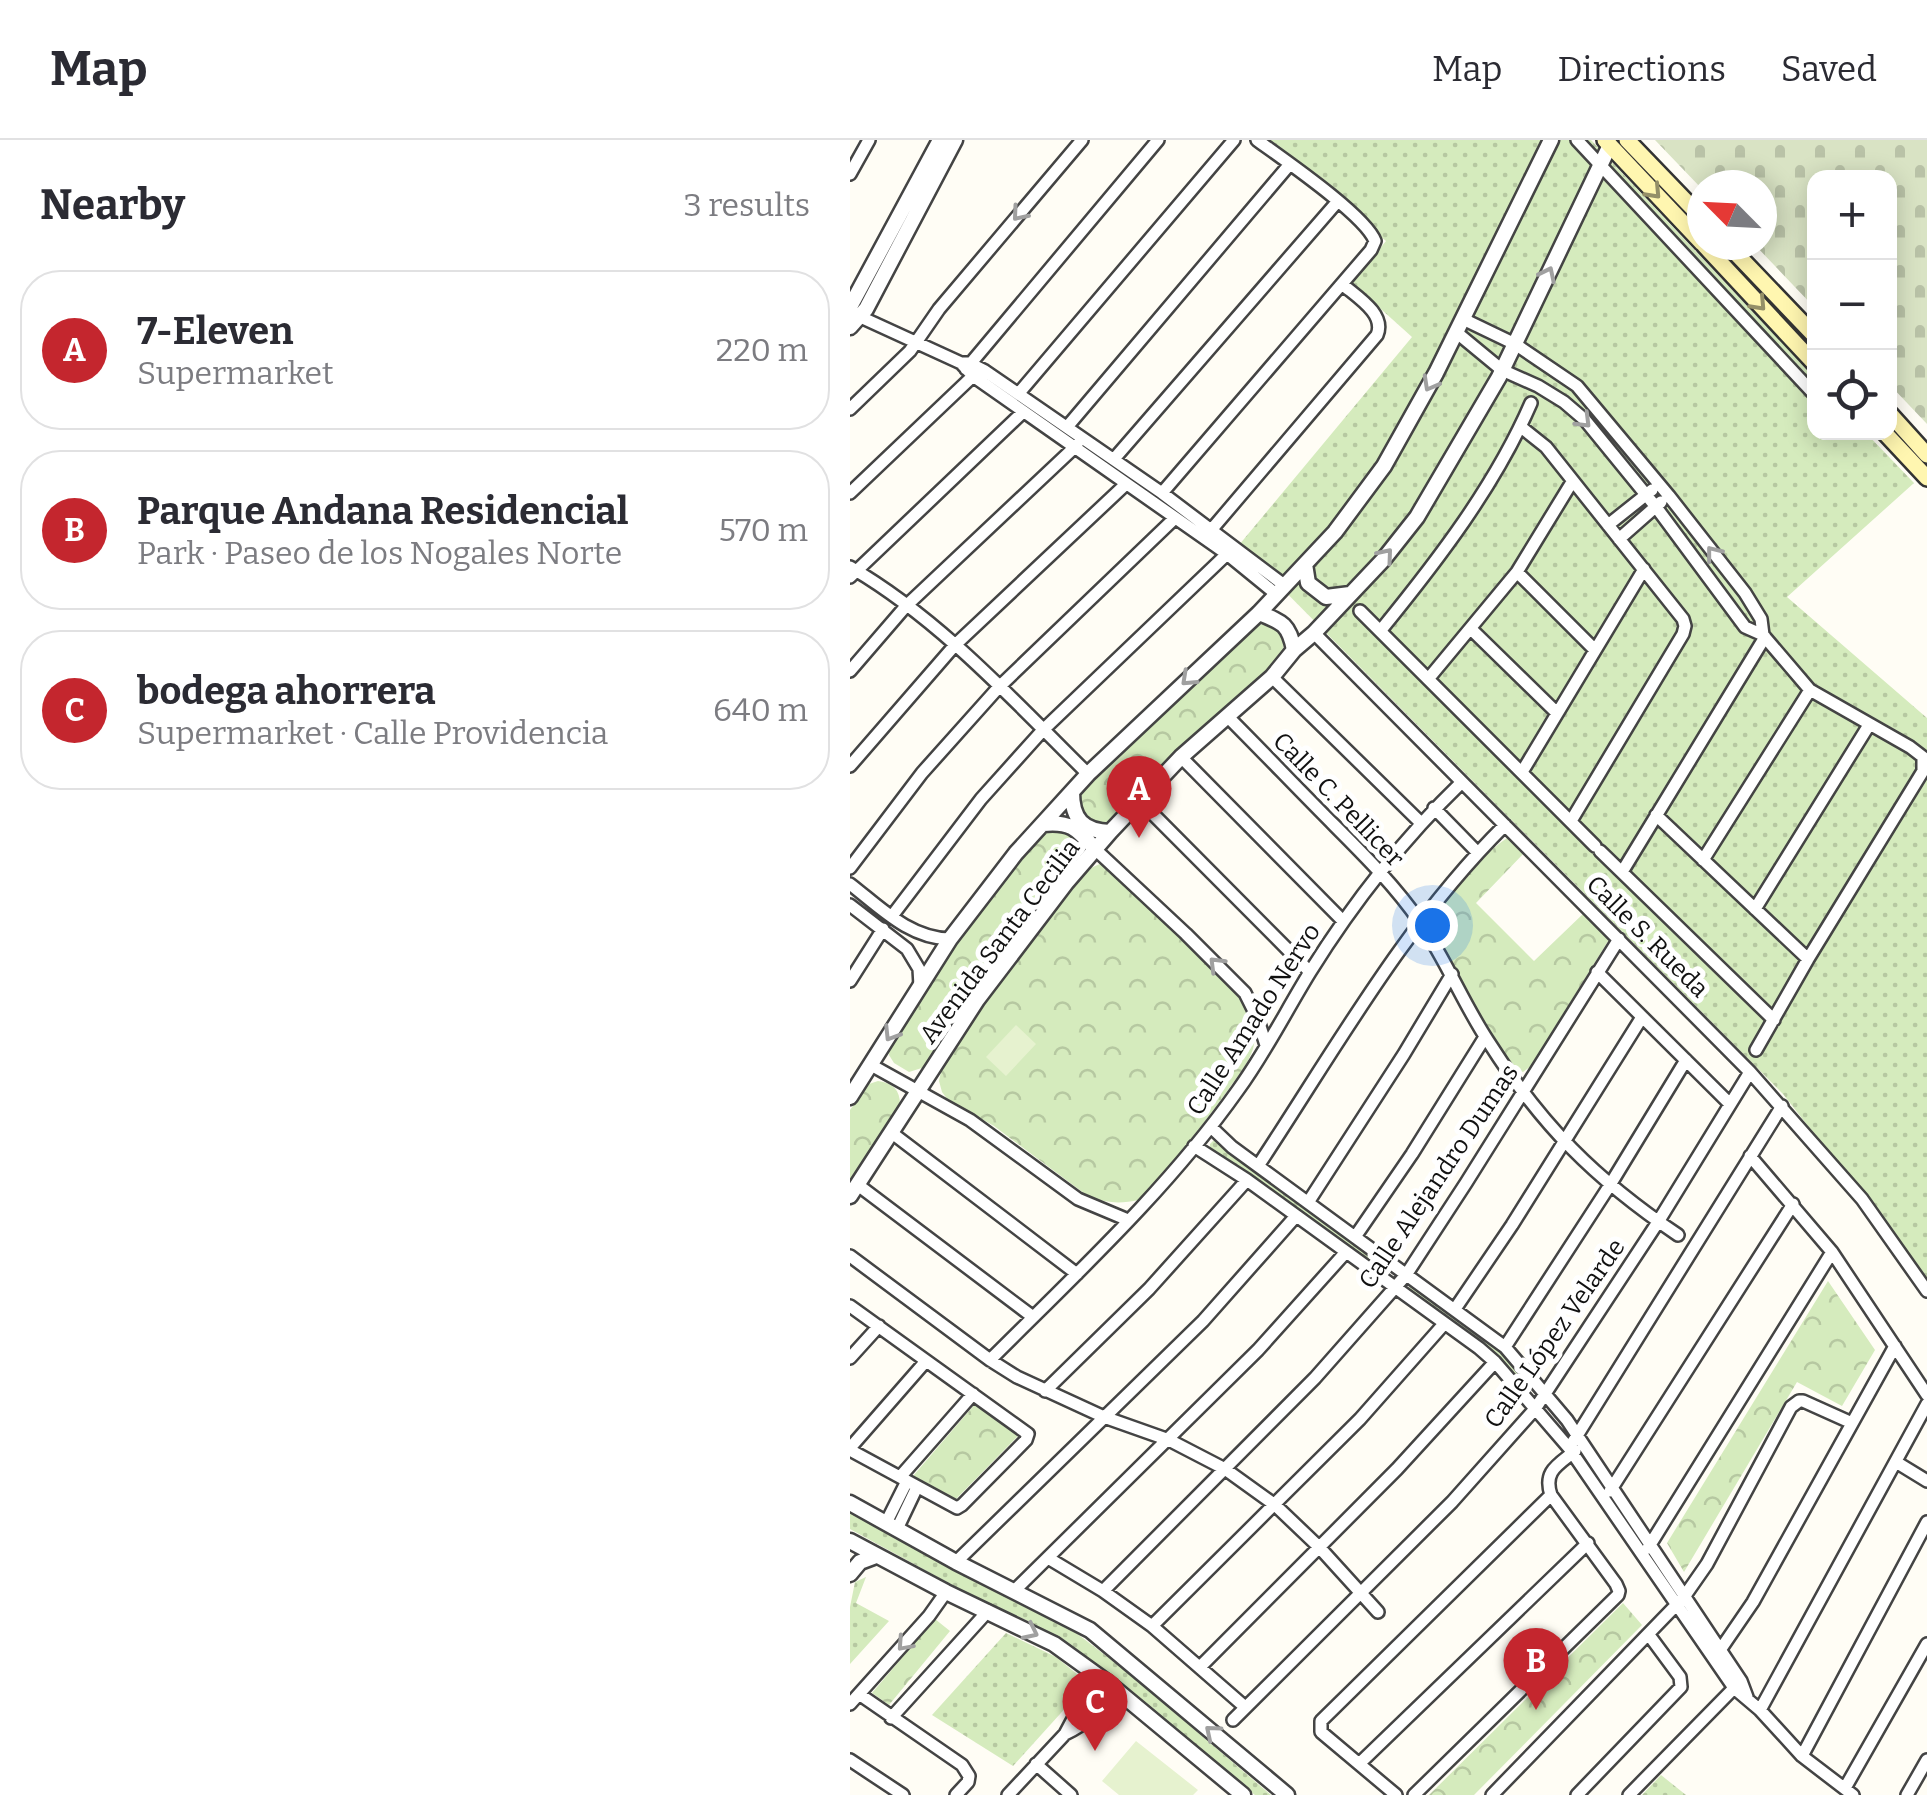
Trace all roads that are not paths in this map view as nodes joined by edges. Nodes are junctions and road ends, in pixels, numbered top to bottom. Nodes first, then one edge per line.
1 (869, 140) edge
2 (940, 140) edge
3 (955, 140) edge
4 (1082, 140) edge
5 (1158, 140) edge
6 (1234, 140) edge
7 (1257, 140) edge
8 (1551, 140) edge
9 (1577, 140) edge
10 (1627, 140) edge
11 (1608, 142) edge
12 (1290, 164) junction
13 (1601, 165) junction
14 (850, 174) edge
15 (1338, 201) junction
16 (1687, 202) edge
17 (1687, 227) edge
18 (1718, 260) edge
19 (1742, 260) edge
20 (1342, 284) junction
21 (853, 316) edge
22 (1460, 325) junction
23 (1807, 327) edge
24 (916, 343) junction
25 (1515, 344) junction
26 (1807, 355) edge
27 (967, 368) junction
28 (1502, 370) junction
29 (1807, 386) edge
30 (1019, 393) junction
31 (1531, 402) dead end
32 (850, 410) edge
33 (1023, 412) junction
34 (1897, 422) edge
35 (1067, 427) junction
36 (1521, 427) junction
37 (1891, 440) edge
38 (1078, 443) junction
39 (1927, 455) edge
40 (1114, 459) junction
41 (1927, 478) edge
42 (1572, 482) junction
43 (1126, 484) junction
44 (1660, 484) junction
45 (850, 493) edge
46 (1162, 493) junction
47 (1646, 494) junction
48 (1669, 496) junction
49 (1656, 506) junction
50 (1175, 518) junction
51 (1608, 525) junction
52 (1212, 529) junction
53 (1619, 538) junction
54 (1231, 549) junction
55 (1305, 564) junction
56 (1644, 569) junction
57 (852, 572) edge
58 (1517, 572) junction
59 (1280, 590) junction
60 (1350, 594) junction
61 (906, 606) junction
62 (1360, 611) dead end
63 (1259, 612) junction
64 (1471, 628) junction
65 (1381, 630) junction
66 (1314, 633) junction
67 (1764, 636) junction
68 (955, 645) junction
69 (1294, 650) junction
70 (1595, 650) junction
71 (850, 671) edge
72 (1272, 677) junction
73 (1429, 678) junction
74 (998, 688) junction
75 (1810, 690) junction
76 (1557, 712) junction
77 (1228, 717) junction
78 (1870, 725) junction
79 (1043, 730) junction
80 (1180, 758) junction
81 (850, 766) edge
82 (1522, 772) junction
83 (1088, 774) junction
84 (1462, 782) junction
85 (1072, 792) junction
86 (1139, 800) junction
87 (1434, 808) junction
88 (1656, 815) junction
89 (1571, 821) junction
90 (1420, 823) junction
91 (1043, 824) junction
92 (1505, 825) junction
93 (1110, 832) junction
94 (1095, 849) junction
95 (1477, 852) junction
96 (1703, 860) junction
97 (850, 868) edge
98 (1379, 871) junction
99 (1622, 872) junction
100 (850, 884) edge
101 (850, 905) edge
102 (1755, 910) junction
103 (892, 916) junction
104 (1344, 921) junction
105 (1420, 921) junction
106 (883, 929) junction
107 (950, 940) junction
108 (1619, 940) junction
109 (1808, 959) junction
110 (1310, 972) junction
111 (1597, 972) junction
112 (1452, 974) junction
113 (850, 981) edge
114 (920, 986) junction
115 (1642, 1017) junction
116 (1774, 1020) junction
117 (1485, 1037) junction
118 (1266, 1045) junction
119 (1756, 1050) dead end
120 (1686, 1060) junction
121 (872, 1065) junction
122 (1750, 1072) junction
123 (918, 1091) junction
124 (1521, 1092) junction
125 (850, 1097) edge
126 (1730, 1104) junction
127 (1782, 1106) junction
128 (1211, 1127) junction
129 (892, 1133) junction
130 (1563, 1143) junction
131 (1194, 1146) junction
132 (1750, 1156) junction
133 (1258, 1166) junction
134 (1247, 1180) junction
135 (1610, 1185) junction
136 (854, 1190) edge
137 (1309, 1201) junction
138 (1792, 1204) junction
139 (1296, 1216) junction
140 (1128, 1220) junction
141 (1658, 1222) junction
142 (1678, 1235) dead end
143 (1355, 1238) junction
144 (1346, 1252) junction
145 (1832, 1252) junction
146 (850, 1256) edge
147 (1076, 1274) junction
148 (1406, 1275) junction
149 (1395, 1288) junction
150 (1927, 1291) edge
151 (850, 1306) edge
152 (1455, 1309) junction
153 (1033, 1317) junction
154 (1444, 1324) junction
155 (879, 1326) junction
156 (1895, 1346) junction
157 (1505, 1347) junction
158 (850, 1358) edge
159 (990, 1360) junction
160 (926, 1361) junction
161 (1494, 1362) junction
162 (1045, 1391) junction
163 (974, 1394) junction
164 (1546, 1395) junction
165 (1927, 1395) edge
166 (1927, 1404) edge
167 (1535, 1408) junction
168 (1104, 1417) junction
169 (1852, 1423) junction
170 (1169, 1440) junction
171 (1575, 1446) junction
172 (850, 1448) edge
173 (1896, 1462) junction
174 (1225, 1469) junction
175 (908, 1481) junction
176 (1927, 1481) edge
177 (1607, 1492) junction
178 (1551, 1495) junction
179 (850, 1503) edge
180 (1275, 1505) junction
181 (1927, 1522) edge
182 (892, 1526) junction
183 (850, 1540) edge
184 (1588, 1543) junction
185 (1651, 1544) junction
186 (1319, 1547) junction
187 (876, 1556) junction
188 (1643, 1556) junction
189 (1048, 1558) junction
190 (956, 1562) junction
191 (850, 1574) edge
192 (1103, 1590) junction
193 (1014, 1591) junction
194 (946, 1592) junction
195 (1360, 1592) junction
196 (1681, 1601) junction
197 (988, 1611) junction
198 (1378, 1612) dead end
199 (1152, 1626) junction
200 (1649, 1635) junction
201 (1927, 1644) edge
202 (1717, 1654) junction
203 (1200, 1667) junction
204 (1737, 1684) junction
205 (1113, 1687) junction
206 (854, 1699) edge
207 (1244, 1707) junction
208 (1760, 1710) junction
209 (891, 1718) junction
210 (1233, 1720) dead end
211 (1802, 1756) junction
212 (850, 1760) edge
213 (1927, 1760) edge
214 (1360, 1763) junction
215 (1036, 1764) junction
216 (1849, 1792) edge
217 (903, 1795) edge
218 (956, 1795) edge
219 (1008, 1795) edge
220 (1071, 1795) edge
221 (1243, 1795) edge
222 (1284, 1795) edge
223 (1396, 1795) edge
224 (1414, 1795) edge
225 (1492, 1795) edge
226 (1577, 1795) edge
227 (1630, 1795) edge
228 (1908, 1795) edge

1 - 14 street
2 - 21 street
3 - 21 street
4 -> 24 street
5 - 27 street
6 - 30 street
7 - 12 street
8 - 22 street, Avenida Santa Cecilia
9 - 13 street
10 - 16 main road
11 - 13 street, Avenida Santa Cecilia
11 -> 17 main road
12 - 15 street
12 - 35 street
25 -> 13 street, Avenida Santa Cecilia
13 - 29 street
15 - 20 street
15 - 40 street
18 -> 26 main road
19 - 23 main road
20 - 46 street
20 - 52 street
21 - 24 street
22 - 25 street
22 - 28 street
22 -> 55 street, Avenida Santa Cecilia
24 - 27 street
24 - 32 street
25 - 28 street, Avenida Santa Cecilia
25 - 44 street
27 - 30 street
27 - 33 street
27 - 45 street
28 -> 47 street
60 -> 28 street, Avenida Santa Cecilia
30 - 35 street
31 - 36 street
33 - 38 street
33 - 57 street
34 - 39 main road
35 - 38 street
36 - 42 street
36 - 65 street
37 - 41 main road
38 - 40 street
38 - 43 street
38 - 61 street
40 - 46 street
42 - 51 street
42 - 58 street
43 - 50 street
43 - 68 street
44 - 47 street
44 - 48 street
46 - 52 street
47 - 49 street
47 - 51 street
48 - 49 street
67 -> 48 street
49 - 53 street
49 - 67 street
50 - 54 street
50 - 74 street
51 - 53 street
52 - 54 street
53 - 56 street
54 - 59 street
54 - 79 street
55 - 59 street, Avenida Santa Cecilia
55 - 60 street
56 - 70 street
56 - 89 street
57 - 61 street
58 - 64 street
58 - 70 street
59 - 63 street, Avenida Santa Cecilia
60 - 66 street, Avenida Santa Cecilia
61 - 68 street
61 - 71 street
62 - 65 street
63 - 69 street
63 -> 83 street, Avenida Santa Cecilia
64 - 73 street
64 - 76 street
65 - 73 street
66 - 69 street, Avenida Santa Cecilia
66 - 84 street, Calle S. Rueda
67 - 75 street
67 - 88 street
68 - 74 street
68 - 81 street
69 - 72 street, Avenida Santa Cecilia
70 - 76 street
72 - 77 street, Avenida Santa Cecilia
72 - 90 street
73 - 82 street
74 - 79 street
74 - 97 street
75 - 78 street
75 - 96 street
76 - 82 street
77 - 80 street, Avenida Santa Cecilia
77 - 98 street, Calle C. Pellicer
78 - 102 street
78 - 109 street
79 - 83 street
79 - 103 street
80 - 86 street, Avenida Santa Cecilia
80 - 104 street
82 - 89 street
83 - 85 street, Avenida Santa Cecilia
84 - 87 street, Calle Amado Nervo
84 - 92 street, Calle S. Rueda
85 - 91 street, Avenida Santa Cecilia
85 - 93 street
86 - 93 street, Avenida Santa Cecilia
86 - 110 street
87 - 90 street, Calle Amado Nervo
87 - 95 street
88 - 96 street
88 - 99 street
89 - 99 street
90 - 98 street, Calle Amado Nervo
91 - 94 street
91 - 107 street, Avenida Santa Cecilia
92 - 95 street
92 - 108 street, Calle S. Rueda
93 - 94 street, Avenida Santa Cecilia
118 -> 94 street
94 - 123 street, Avenida Santa Cecilia
95 - 105 street
96 - 102 street
98 - 104 street, Calle Amado Nervo
98 - 105 street, Calle C. Pellicer
99 - 116 street
100 - 103 street
101 - 106 street
102 - 109 street
103 - 107 street
104 - 110 street, Calle Amado Nervo
105 - 112 street, Calle C. Pellicer
105 - 133 street
106 - 113 street
106 - 114 street
107 - 114 street, Avenida Santa Cecilia
108 - 111 street, Calle Alejandro Dumas
108 - 122 street, Calle S. Rueda
109 - 116 street
110 - 118 street, Calle Amado Nervo
111 - 115 street
111 - 124 street, Calle Alejandro Dumas
112 - 117 street, Calle C. Pellicer
112 - 137 street
114 -> 121 street, Avenida Santa Cecilia
115 - 120 street
115 - 130 street
116 - 119 street
117 - 124 street, Calle C. Pellicer
117 - 143 street
118 - 128 street, Calle Amado Nervo
120 - 126 street
120 - 135 street
121 - 123 street
121 - 125 street, Avenida Santa Cecilia
122 - 126 street, Calle López Velarde
122 - 127 street, Calle S. Rueda
123 - 129 street, Avenida Santa Cecilia
123 - 140 street
124 - 130 street, Calle C. Pellicer
124 - 148 street, Calle Alejandro Dumas
126 - 141 street, Calle López Velarde
127 - 132 street
127 - 150 street, Calle S. Rueda
128 - 131 street, Calle Amado Nervo
128 - 133 street
129 - 136 street, Avenida Santa Cecilia
129 - 147 street
130 - 135 street, Calle C. Pellicer
130 - 152 street
131 - 134 street
131 - 140 street, Calle Amado Nervo
132 - 138 street
132 - 171 street
133 - 137 street
134 - 139 street
134 - 162 street
135 - 141 street, Calle C. Pellicer
135 - 157 street
136 - 153 street
137 - 143 street
138 - 145 street
138 - 177 street
139 - 144 street
139 - 168 street
140 - 147 street, Calle Amado Nervo
141 - 142 street, Calle C. Pellicer
141 - 164 street, Calle López Velarde
143 - 148 street
144 - 149 street
144 - 170 street
145 - 156 street
145 - 185 street
146 - 159 street
147 - 153 street, Calle Amado Nervo
148 - 149 street, Calle Alejandro Dumas
148 - 152 street
149 - 154 street
149 - 174 street, Calle Alejandro Dumas
151 - 155 street
152 - 157 street
153 - 159 street, Calle Amado Nervo
154 - 161 street
154 - 180 street
155 - 158 street
155 - 160 street
156 - 165 street
156 - 169 street
157 - 164 street
159 - 162 street
160 - 163 street
160 - 172 street
161 - 167 street
161 - 186 street
162 - 168 street
163 - 175 street
163 - 175 street
164 - 167 street, Calle López Velarde
164 - 171 street
166 - 173 street
167 - 171 street
167 - 195 street, Calle López Velarde
168 - 170 street
168 - 190 street
169 - 196 street
169 - 202 street
170 - 174 street
170 - 189 street
171 - 177 street
171 - 178 street
172 - 175 street
173 - 176 street
173 - 208 street
174 - 180 street
174 - 192 street, Calle Alejandro Dumas
175 - 182 street
177 - 185 street
177 - 188 street
178 - 184 street
178 - 214 street
179 - 182 street
180 - 186 street
180 - 199 street
181 - 211 street
182 - 190 street
183 - 187 street
184 - 214 street
184 - 224 street
185 - 188 street
185 - 196 street
186 - 195 street
186 - 203 street
187 - 191 street
187 - 194 street
188 - 196 street
189 - 192 street
189 - 193 street
190 - 193 street
192 - 199 street
222 -> 193 street
194 - 197 street
194 -> 206 street
195 - 198 street
195 - 207 street, Calle López Velarde
196 - 200 street
196 - 202 street
197 -> 205 street
197 - 209 street
199 - 203 street
200 - 225 street
200 - 226 street
201 - 216 street
202 - 204 street
203 - 207 street
204 - 208 street
204 - 227 street
205 - 215 street
205 - 221 street
206 - 209 street
207 - 210 street, Calle López Velarde
208 - 211 street
209 - 218 street
211 - 216 street
212 - 217 street
213 - 228 street
214 - 223 street
215 - 219 street
215 - 220 street

